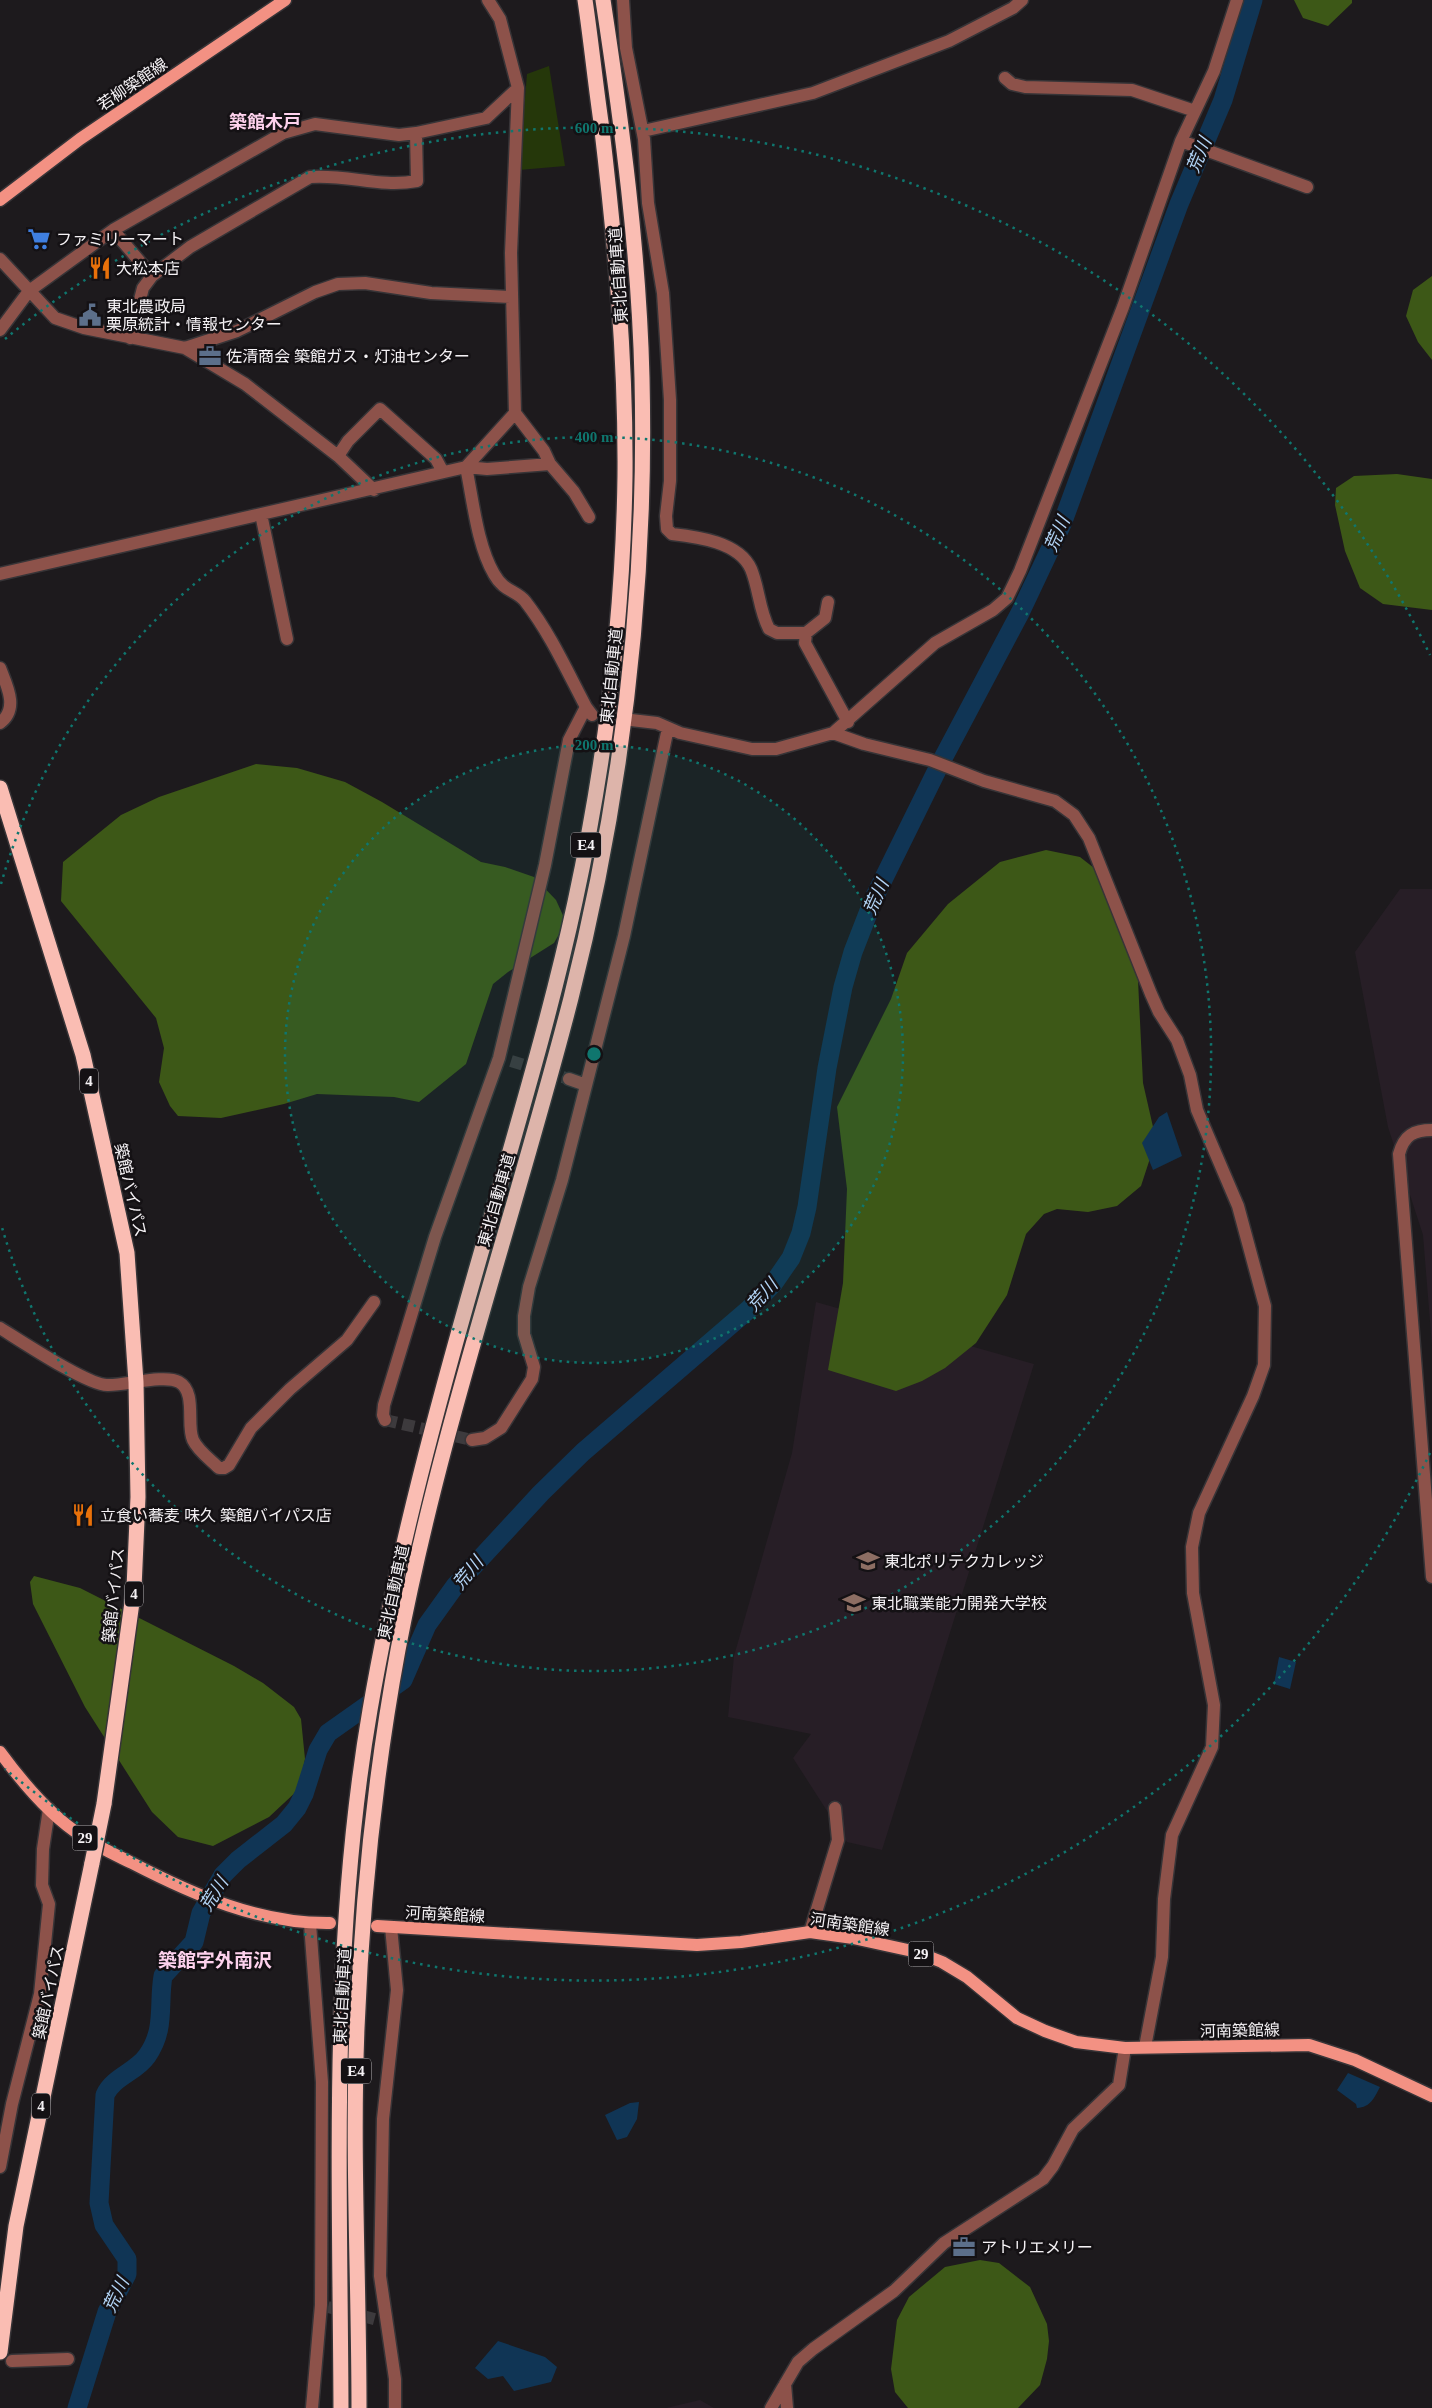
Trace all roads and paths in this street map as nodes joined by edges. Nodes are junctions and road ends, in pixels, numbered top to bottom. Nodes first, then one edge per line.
1 (285, 0) edge
2 (488, 0) edge
3 (585, 0) edge
4 (603, 0) edge
5 (623, 0) edge
6 (1022, 0) edge
7 (1237, 0) edge
8 (1005, 78) dead end
9 (518, 88) junction
10 (1195, 111) junction
11 (643, 131) junction
12 (416, 133) junction
13 (1185, 142) junction
14 (1307, 187) dead end
15 (0, 200) edge
16 (113, 230) junction
17 (0, 259) edge
18 (152, 276) junction
19 (29, 291) junction
20 (512, 297) junction
21 (0, 330) edge
22 (130, 338) junction
23 (185, 348) junction
24 (515, 413) junction
25 (338, 456) junction
26 (550, 464) junction
27 (466, 467) junction
28 (443, 472) junction
29 (374, 490) junction
30 (261, 514) junction
31 (589, 517) dead end
32 (0, 574) edge
33 (828, 602) dead end
34 (806, 632) junction
35 (287, 639) dead end
36 (0, 668) edge
37 (631, 720) dead end
38 (848, 722) junction
39 (0, 723) edge
40 (668, 728) junction
41 (836, 734) junction
42 (0, 788) edge
43 (570, 1079) tunnel mouth
44 (586, 1085) junction
45 (1432, 1130) edge
46 (374, 1302) dead end
47 (0, 1328) edge
48 (136, 1382) junction
49 (385, 1420) dead end
50 (472, 1440) tunnel mouth
51 (1432, 1576) edge
52 (0, 1752) edge
53 (835, 1808) dead end
54 (49, 1809) junction
55 (310, 1924) junction
56 (330, 1924) dead end
57 (378, 1926) dead end
58 (391, 1928) junction
59 (810, 1932) junction
60 (1145, 2047) junction
61 (1125, 2048) junction
62 (1432, 2096) edge
63 (0, 2167) edge
64 (6, 2356) edge
65 (68, 2359) dead end
66 (785, 2384) junction
67 (312, 2408) edge
68 (341, 2408) edge
69 (359, 2408) edge
70 (395, 2408) edge
71 (771, 2408) edge
72 (787, 2408) edge

1 - 15 main road, 若柳築館線
2 - 9 street
3 - 68 highway, 東北自動車道 / E4
4 - 69 highway, 東北自動車道 / E4
5 - 11 street
6 - 11 street
7 - 10 street
8 - 10 street
9 - 12 street
9 - 20 street
10 - 13 street
11 - 34 street
12 - 16 street
12 - 18 street
13 - 14 street
13 - 38 street
16 - 18 street
16 - 19 street
17 - 19 street
18 - 22 street
19 - 21 street
19 - 22 street
20 - 23 street
20 - 24 street
22 - 23 street
23 - 25 street
24 - 26 street
24 - 27 street
25 - 28 street
25 - 29 street
26 - 27 street
26 - 31 street
27 - 28 street
27 - 49 street
28 - 29 street
29 - 30 street
30 - 32 street
30 - 35 street
33 - 34 street
34 - 38 street
36 - 39 street
37 - 40 street
38 - 41 street
40 - 41 street
40 - 44 street
41 - 60 street
42 - 48 highway, 築館バイパス / 4
43 - 44 street
44 - 50 street
45 - 51 street
46 - 48 street
47 - 48 street
48 - 64 highway, 築館バイパス / 4, bridge
52 - 54 main road, 29
53 - 59 street
54 - 55 main road, 29
54 - 63 street
55 - 56 main road, 29
55 - 67 street
57 - 58 main road, 河南築館線 / 29
58 - 59 main road, 河南築館線 / 29
58 - 70 street
59 - 61 main road, 河南築館線 / 29
60 - 61 main road, 河南築館線 / 29
60 - 62 main road, 河南築館線 / 29
61 - 66 street
64 - 65 street
66 - 71 street
66 - 72 street

